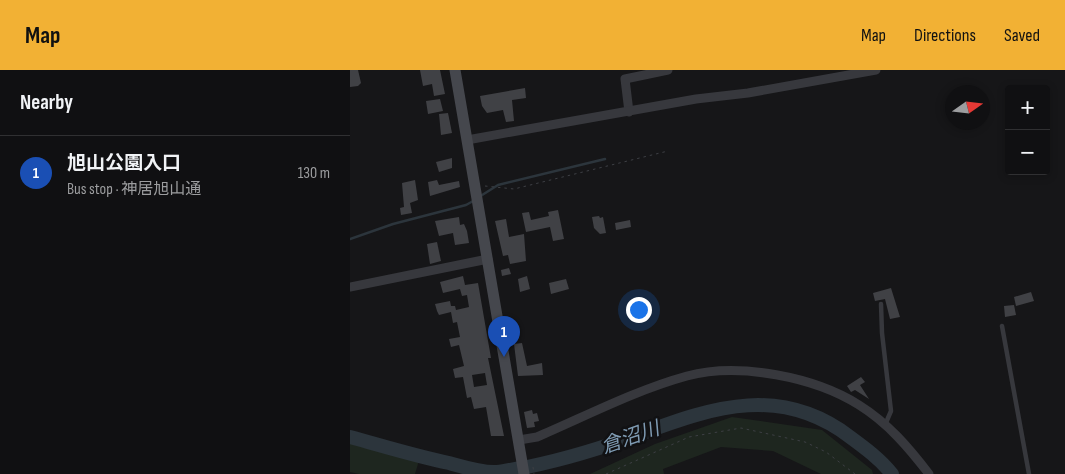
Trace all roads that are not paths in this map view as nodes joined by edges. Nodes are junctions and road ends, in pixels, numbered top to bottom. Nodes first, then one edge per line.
1 (455, 70) edge
2 (668, 70) edge
3 (876, 70) edge
4 (629, 112) junction
5 (467, 140) junction
6 (488, 259) junction
7 (350, 287) edge
8 (882, 304) dead end
9 (1002, 326) dead end
10 (885, 425) junction
11 (520, 445) junction
12 (524, 474) edge
13 (929, 474) edge
14 (1029, 474) edge

1 - 5 main road
2 - 4 street
3 - 4 street
4 - 5 street
5 - 6 main road
6 - 7 street
6 - 11 main road
8 - 10 lane
9 - 14 lane
10 - 11 street
10 - 13 street
11 - 12 main road

